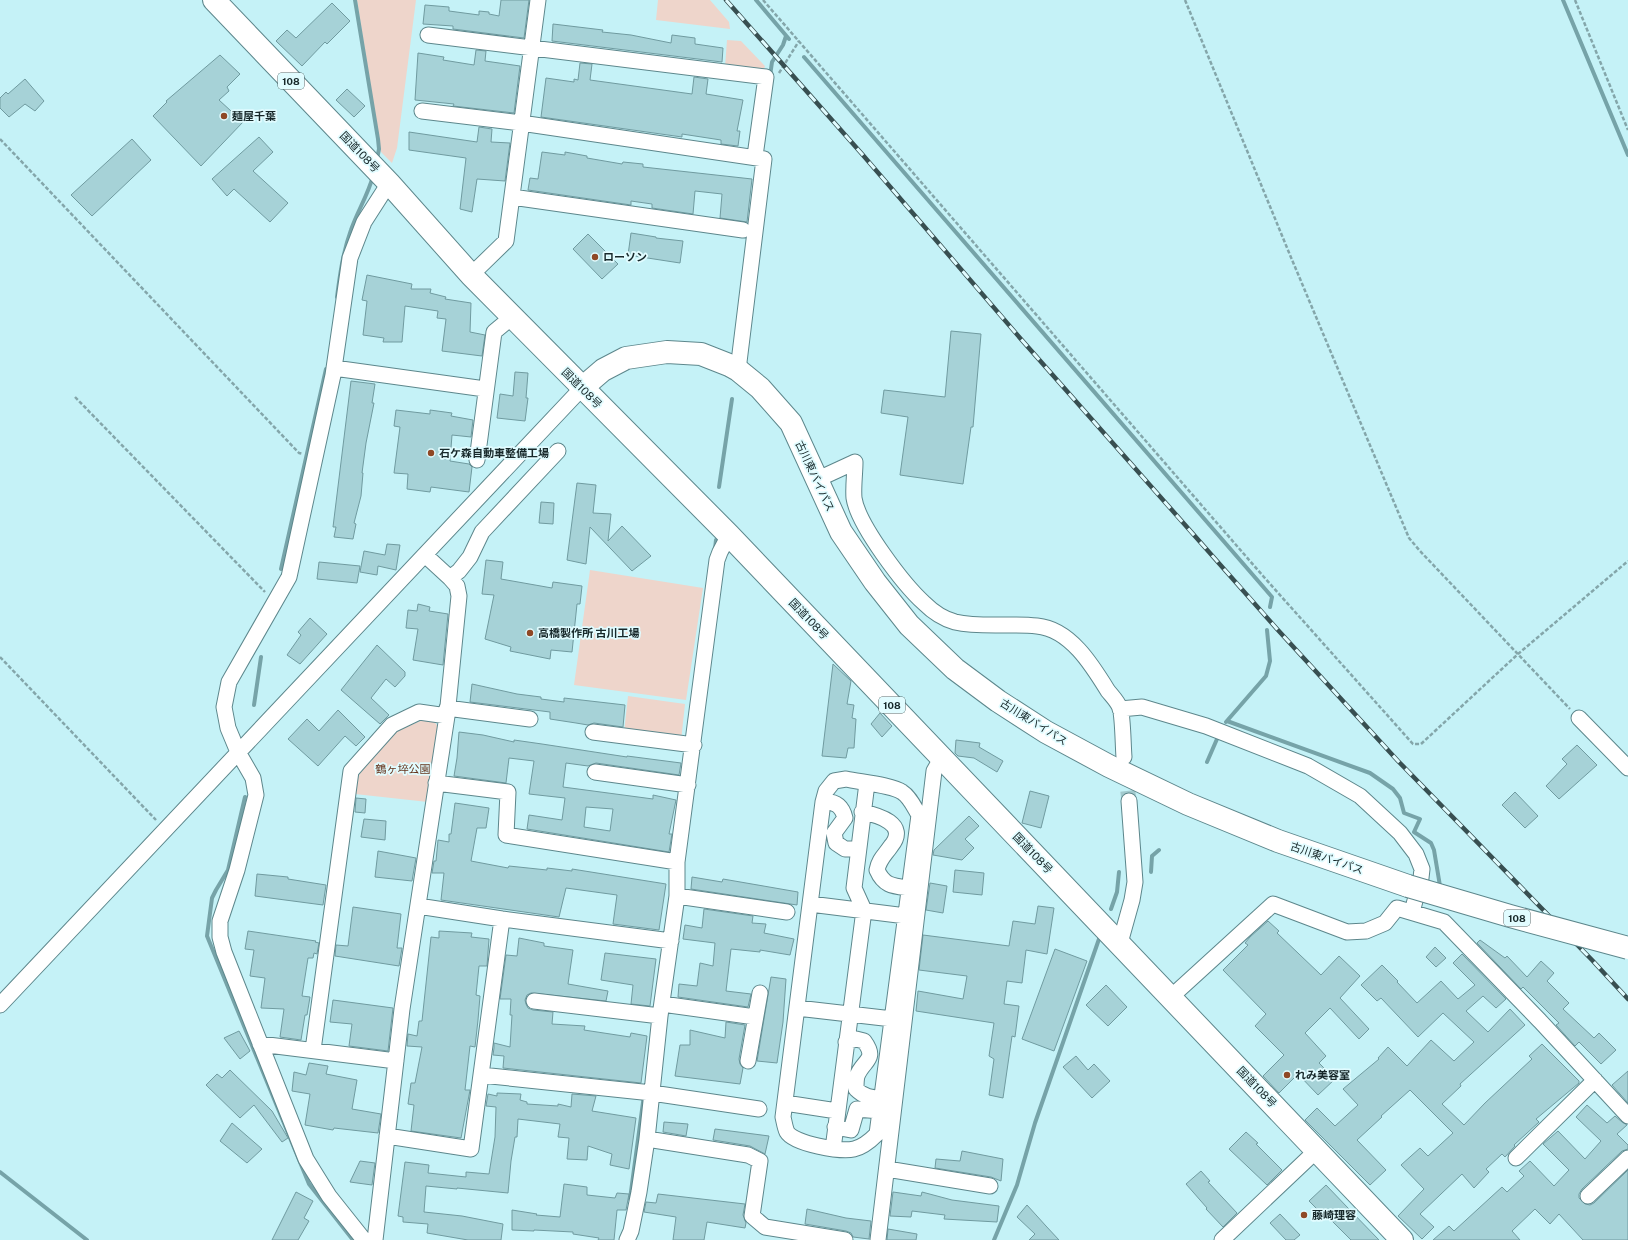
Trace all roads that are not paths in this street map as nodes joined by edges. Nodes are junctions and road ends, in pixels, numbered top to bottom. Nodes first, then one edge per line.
1 (214, 0) edge
2 (538, 0) edge
3 (428, 35) dead end
4 (532, 47) junction
5 (422, 111) dead end
6 (522, 123) junction
7 (755, 156) junction
8 (379, 172) junction
9 (512, 196) junction
10 (743, 230) dead end
11 (471, 275) junction
12 (512, 317) junction
13 (334, 368) junction
14 (738, 370) junction
15 (582, 388) junction
16 (485, 389) junction
17 (558, 451) dead end
18 (477, 460) dead end
19 (816, 480) junction
20 (729, 534) junction
21 (425, 555) junction
22 (450, 578) junction
23 (1120, 709) junction
24 (447, 712) junction
25 (1579, 718) road end
26 (530, 719) dead end
27 (593, 732) dead end
28 (687, 744) junction
29 (238, 752) junction
30 (942, 757) junction
31 (1124, 757) tunnel mouth
32 (1628, 768) edge
33 (595, 772) dead end
34 (436, 783) junction
35 (866, 783) junction
36 (682, 784) junction
37 (1129, 801) tunnel mouth
38 (823, 802) junction
39 (862, 812) junction
40 (858, 849) junction
41 (670, 861) junction
42 (909, 888) junction
43 (677, 896) junction
44 (810, 904) junction
45 (418, 906) junction
46 (864, 910) junction
47 (787, 912) dead end
48 (1412, 912) junction
49 (906, 916) junction
50 (502, 919) junction
51 (664, 940) junction
52 (1120, 943) junction
53 (1628, 948) edge
54 (760, 993) dead end
55 (1171, 997) junction
56 (534, 1001) dead end
57 (0, 1004) edge
58 (796, 1008) junction
59 (656, 1012) junction
60 (850, 1014) junction
61 (755, 1018) junction
62 (898, 1020) junction
63 (846, 1042) junction
64 (260, 1044) junction
65 (313, 1050) junction
66 (396, 1061) junction
67 (748, 1061) dead end
68 (481, 1075) junction
69 (1595, 1080) junction
70 (644, 1093) junction
71 (784, 1103) junction
72 (881, 1105) junction
73 (759, 1109) dead end
74 (837, 1111) junction
75 (1628, 1116) edge
76 (835, 1127) junction
77 (387, 1136) junction
78 (647, 1139) junction
79 (833, 1149) junction
80 (1317, 1150) junction
81 (1516, 1158) dead end
82 (1628, 1158) edge
83 (887, 1169) junction
84 (990, 1186) dead end
85 (1588, 1196) dead end
86 (364, 1240) edge
87 (375, 1240) edge
88 (627, 1240) edge
89 (844, 1240) edge
90 (878, 1240) edge
91 (1222, 1240) edge
92 (1402, 1240) edge

1 - 8 highway, 国道108号 / 108
2 - 4 street
3 - 4 street
4 - 6 street
4 - 7 street
5 - 6 street
6 - 7 street
6 - 9 street
7 - 14 street
8 - 11 highway, 国道108号 / 108
8 - 13 street
9 - 10 street
9 - 11 street
11 - 12 highway, 国道108号 / 108
12 - 15 highway, 国道108号 / 108
12 - 16 street
13 - 16 street
13 - 29 street
14 - 15 highway, 古川東バイパス / 108
14 - 19 highway, 古川東バイパス / 108
15 - 20 highway, 国道108号 / 108
15 - 21 street
16 - 18 street
17 - 22 street
19 - 23 street
19 - 53 highway, 古川東バイパス / 108, bridge
20 - 28 street
20 - 30 highway, 国道108号 / 108
21 - 22 street
21 - 29 street
22 - 24 street
23 - 31 street
23 - 48 street
24 - 26 street
24 - 34 street
24 - 65 street
25 - 32 street
27 - 28 street
28 - 36 street
29 - 57 street
29 - 64 street
30 - 52 highway, 国道108号 / 108
30 - 62 street
33 - 36 street
34 - 41 street
34 - 45 street
35 - 38 street
35 - 39 street
35 - 42 street
36 - 41 street
37 - 52 street
38 - 40 street
38 - 44 street
39 - 40 street
39 - 42 street
40 - 46 street
41 - 43 street
42 - 49 street
43 - 47 street
43 - 51 street
44 - 46 street
44 - 58 street
45 - 50 street
45 - 66 street
46 - 49 street
46 - 60 street
48 - 55 street
48 - 69 street
49 - 62 street
50 - 51 street
50 - 68 street
51 - 59 street
52 - 55 highway, 国道108号 / 108
54 - 61 street
55 - 80 highway, 国道108号 / 108
56 - 59 street
58 - 60 street
58 - 71 street
59 - 61 street
59 - 70 street
60 - 62 street
60 - 63 street
61 - 67 street
62 - 72 street
62 - 83 street
63 - 72 street
63 - 74 street
64 - 65 street
64 - 86 street
65 - 66 street
66 - 77 street
68 - 70 street
68 - 77 street
69 - 75 street
69 - 81 street
70 - 73 street
70 - 78 street
71 - 74 street
71 - 79 street
72 - 76 street
72 - 79 street
74 - 76 street
76 - 79 street
77 - 87 street
78 - 88 street
78 - 89 street
80 - 91 street
80 - 92 highway, 国道108号 / 108
82 - 85 street
83 - 84 street
83 - 90 street

